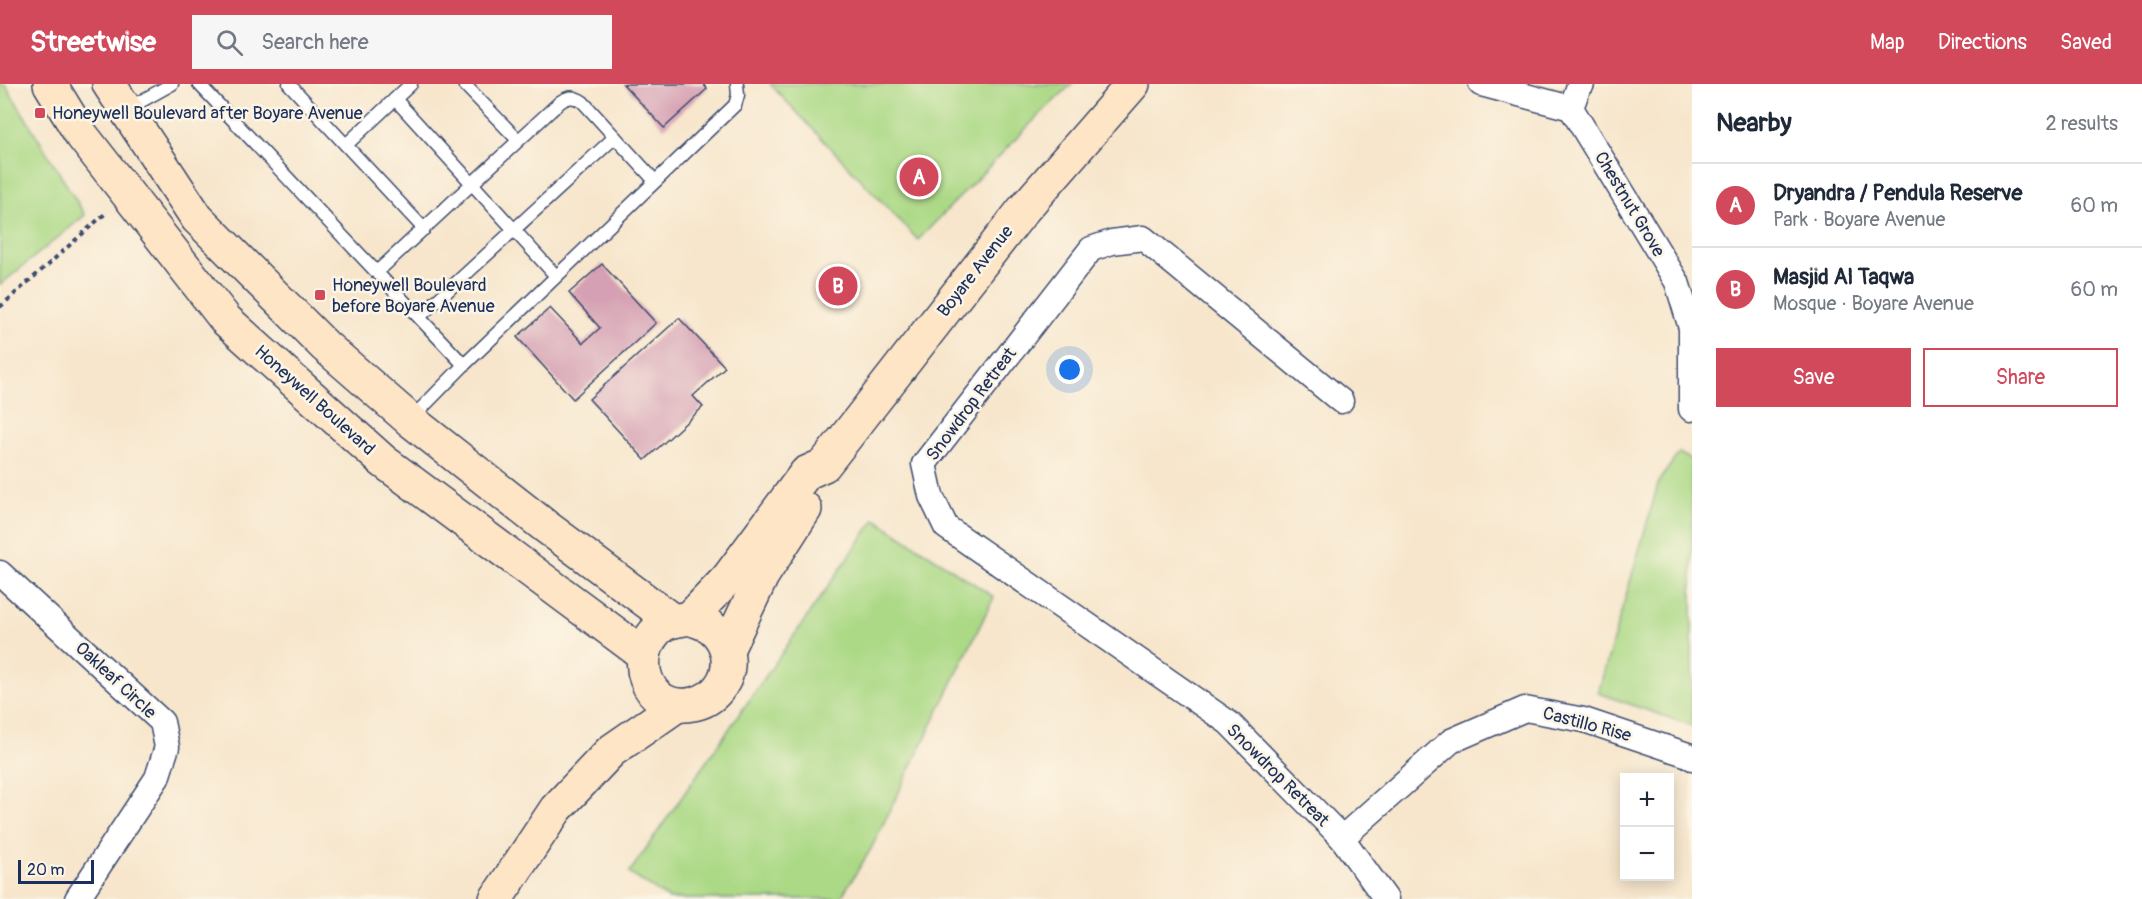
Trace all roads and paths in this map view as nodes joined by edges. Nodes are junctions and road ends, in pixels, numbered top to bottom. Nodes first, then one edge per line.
1 (50, 84) edge
2 (172, 84) edge
3 (199, 84) edge
4 (288, 84) edge
5 (411, 84) edge
6 (464, 84) edge
7 (737, 84) edge
8 (1132, 84) edge
9 (1481, 84) edge
10 (1582, 84) edge
11 (118, 97) edge
12 (395, 99) junction
13 (1571, 108) junction
14 (80, 134) junction
15 (615, 137) junction
16 (518, 141) junction
17 (346, 145) junction
18 (655, 181) junction
19 (472, 183) junction
20 (112, 208) dead end
21 (423, 228) junction
22 (514, 230) junction
23 (376, 272) junction
24 (556, 276) junction
25 (0, 307) edge
26 (419, 317) junction
27 (464, 365) junction
28 (1341, 401) dead end
29 (1691, 410) edge
30 (410, 420) junction
31 (383, 461) junction
32 (824, 465) junction
33 (0, 573) edge
34 (682, 620) junction
35 (728, 650) junction
36 (645, 668) junction
37 (676, 706) junction
38 (611, 751) junction
39 (1692, 758) edge
40 (1342, 838) junction
41 (78, 899) edge
42 (496, 899) edge
43 (1386, 899) edge

1 - 14 street, Honeywell Boulevard
2 - 11 lane
3 - 23 lane
4 - 17 lane
5 - 12 lane
6 - 16 lane
7 - 18 lane
8 - 32 street, Boyare Avenue
9 - 13 street
10 - 13 street
11 - 14 street
11 - 30 street
12 - 17 lane
12 - 19 lane
13 - 29 street, Chestnut Grove
14 - 31 street, Honeywell Boulevard
15 - 16 lane
15 - 18 lane
15 - 22 lane
16 - 19 lane
17 - 21 lane
18 - 24 lane
19 - 21 lane
19 - 22 lane
20 - 25 path
21 - 23 lane
22 - 24 lane
22 - 26 lane
23 - 26 lane
24 - 27 lane
26 - 27 lane
27 - 30 lane
28 - 40 street, Snowdrop Retreat
30 - 31 street
30 - 34 street
31 - 36 street, Honeywell Boulevard
32 - 34 street, Boyare Avenue
32 - 35 street, Boyare Avenue
33 - 41 street, Oakleaf Circle
34 - 35 street
34 - 36 street
35 - 37 street
36 - 37 street
36 - 38 street
37 - 38 street
38 - 42 street
39 - 40 street, Castillo Rise
40 - 43 street, Snowdrop Retreat

